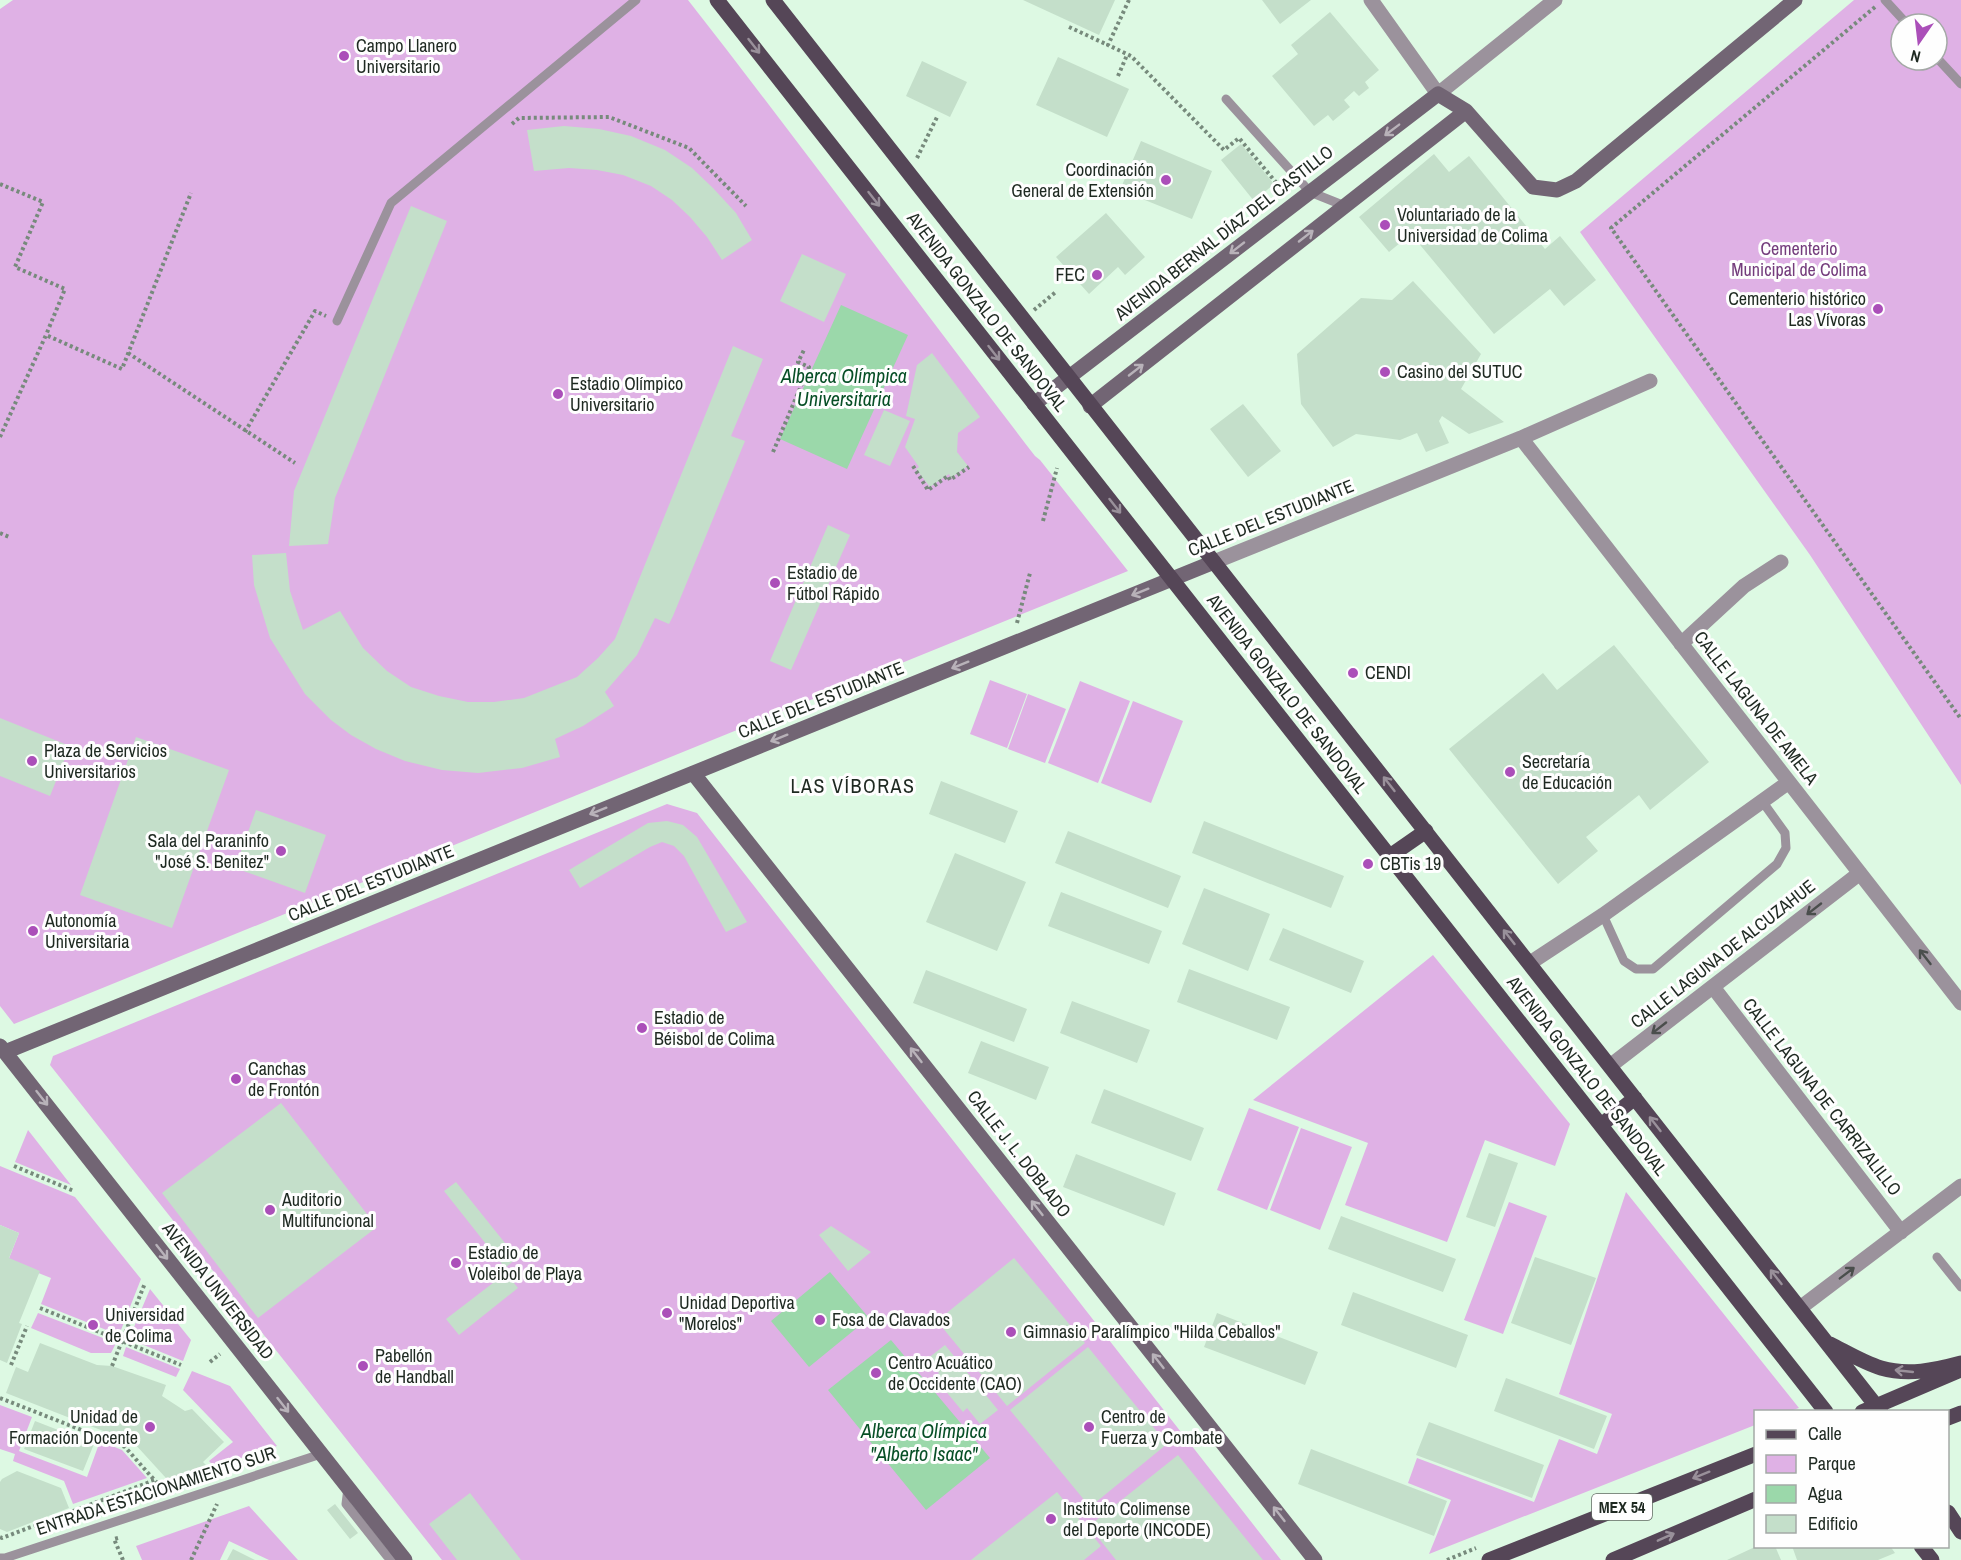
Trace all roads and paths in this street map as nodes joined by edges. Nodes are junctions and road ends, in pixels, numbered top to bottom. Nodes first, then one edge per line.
1 (636, 0) edge
2 (717, 0) edge
3 (773, 0) edge
4 (1129, 0) edge
5 (1371, 0) edge
6 (1556, 0) edge
7 (1794, 0) edge
8 (1885, 0) edge
9 (1539, 5) edge
10 (1896, 12) edge
11 (1069, 27) dead end
12 (1108, 45) junction
13 (1127, 54) junction
14 (1949, 71) edge
15 (1118, 76) dead end
16 (1961, 84) edge
17 (1438, 94) junction
18 (1226, 99) dead end
19 (1466, 111) junction
20 (938, 116) dead end
21 (511, 125) dead end
22 (909, 173) junction
23 (0, 184) edge
24 (1310, 192) junction
25 (191, 193) dead end
26 (1294, 204) junction
27 (746, 206) dead end
28 (1345, 206) junction
29 (1057, 291) dead end
30 (1024, 319) junction
31 (337, 321) joint
32 (46, 335) junction
33 (804, 350) dead end
34 (128, 353) junction
35 (1069, 377) junction
36 (1650, 381) dead end
37 (1035, 404) junction
38 (1090, 406) junction
39 (2, 429) edge
40 (246, 432) junction
41 (0, 437) edge
42 (1521, 438) junction
43 (773, 452) dead end
44 (295, 463) dead end
45 (912, 466) dead end
46 (969, 467) dead end
47 (1057, 468) dead end
48 (1043, 521) dead end
49 (0, 533) edge
50 (9, 537) dead end
51 (1214, 562) junction
52 (1781, 562) dead end
53 (1030, 573) dead end
54 (1171, 579) junction
55 (1017, 623) dead end
56 (1681, 644) junction
57 (1961, 719) edge
58 (693, 773) junction
59 (1789, 782) junction
60 (1762, 801) junction
61 (1426, 831) junction
62 (1390, 856) junction
63 (1860, 873) junction
64 (1603, 915) junction
65 (1530, 963) junction
66 (1713, 987) junction
67 (1961, 1003) edge
68 (3, 1049) edge
69 (1610, 1066) junction
70 (1635, 1098) junction
71 (1601, 1125) junction
72 (14, 1166) dead end
73 (1961, 1186) edge
74 (74, 1191) dead end
75 (1901, 1232) junction
76 (1937, 1257) dead end
77 (145, 1283) dead end
78 (1961, 1287) edge
79 (40, 1308) dead end
80 (1800, 1308) junction
81 (27, 1326) dead end
82 (122, 1341) junction
83 (1828, 1343) junction
84 (220, 1354) dead end
85 (210, 1362) dead end
86 (1961, 1363) edge
87 (11, 1365) dead end
88 (181, 1365) dead end
89 (112, 1366) dead end
90 (1961, 1369) edge
91 (0, 1398) edge
92 (1879, 1408) edge
93 (1824, 1410) edge
94 (321, 1454) junction
95 (1754, 1454) edge
96 (155, 1480) junction
97 (168, 1494) dead end
98 (1754, 1499) edge
99 (217, 1504) dead end
100 (1754, 1508) edge
101 (1949, 1515) edge
102 (1700, 1522) junction
103 (1961, 1532) edge
104 (0, 1537) edge
105 (0, 1558) edge
106 (404, 1559) edge
107 (1617, 1559) edge
108 (191, 1560) edge
109 (1315, 1560) edge
110 (1489, 1560) edge

1 - 31 lane
2 -> 37 main road, AVENIDA GONZALO DE SANDOVAL
3 - 22 main road, AVENIDA GONZALO DE SANDOVAL
4 - 12 path
5 - 17 street
6 - 9 street
7 - 19 street
8 - 10 lane
8 - 57 path
9 - 17 street
11 - 12 path
12 - 13 path
13 - 15 path
13 - 26 path
14 - 16 lane
17 - 19 street
17 -> 24 street, AVENIDA BERNAL DÍAZ DEL CASTILLO
18 - 24 lane
19 - 28 street
20 - 22 path
21 - 27 path
22 - 30 main road, AVENIDA GONZALO DE SANDOVAL
23 - 32 path
24 - 26 street, AVENIDA BERNAL DÍAZ DEL CASTILLO
24 - 28 lane
25 - 34 path
26 -> 35 street, AVENIDA BERNAL DÍAZ DEL CASTILLO
38 -> 28 street
29 - 30 path
30 - 35 main road, AVENIDA GONZALO DE SANDOVAL
31 - 40 path
32 - 34 path
32 - 39 path
33 - 43 path
34 - 40 path
35 - 37 street, AVENIDA BERNAL DÍAZ DEL CASTILLO
35 - 38 main road, AVENIDA GONZALO DE SANDOVAL
36 - 42 street, CALLE DEL ESTUDIANTE
37 -> 54 main road, AVENIDA GONZALO DE SANDOVAL
38 - 51 main road, AVENIDA GONZALO DE SANDOVAL
39 - 41 path
40 - 44 path
42 - 51 street, CALLE DEL ESTUDIANTE
42 - 56 street, CALLE LAGUNA DE AMELA
45 - 46 path
47 - 48 path
49 - 50 path
51 - 54 street, CALLE DEL ESTUDIANTE
61 -> 51 main road, AVENIDA GONZALO DE SANDOVAL
52 - 56 street
53 - 55 path
54 -> 58 street, CALLE DEL ESTUDIANTE
54 - 62 main road, AVENIDA GONZALO DE SANDOVAL
56 - 59 street, CALLE LAGUNA DE AMELA
58 -> 68 street, CALLE DEL ESTUDIANTE
109 -> 58 street, CALLE J. L. DOBLADO
59 - 60 street
59 - 63 street, CALLE LAGUNA DE AMELA
60 - 64 street
60 - 64 lane
61 - 62 main road
65 -> 61 main road, AVENIDA GONZALO DE SANDOVAL
62 - 71 main road, AVENIDA GONZALO DE SANDOVAL
63 -> 66 street, CALLE LAGUNA DE ALCUZAHUE
67 -> 63 street, CALLE LAGUNA DE AMELA
64 - 65 street
65 - 69 main road, AVENIDA GONZALO DE SANDOVAL
66 -> 69 street, CALLE LAGUNA DE ALCUZAHUE
66 - 75 street, CALLE LAGUNA DE CARRIZALILLO
68 -> 94 street, AVENIDA UNIVERSIDAD
69 - 70 main road, AVENIDA GONZALO DE SANDOVAL
70 - 71 main road
80 -> 70 main road, AVENIDA GONZALO DE SANDOVAL
71 - 93 main road, AVENIDA GONZALO DE SANDOVAL
72 - 74 path
73 - 75 street
80 -> 75 street
76 - 78 lane
77 - 82 path
79 - 82 path
80 - 83 main road, AVENIDA GONZALO DE SANDOVAL
81 - 87 path
82 - 88 path
82 - 89 path
86 -> 83 main road
83 - 92 main road, AVENIDA GONZALO DE SANDOVAL
84 - 85 path
90 - 92 main road
91 - 96 path
94 - 105 lane, ENTRADA ESTACIONAMIENTO SUR
94 - 106 street, AVENIDA UNIVERSIDAD
95 -> 110 main road, MEX 54
96 - 97 path
96 - 104 path
98 - 102 main road, MEX 54
99 - 108 path
100 - 102 main road
101 - 103 main road
107 -> 102 main road, MEX 54

